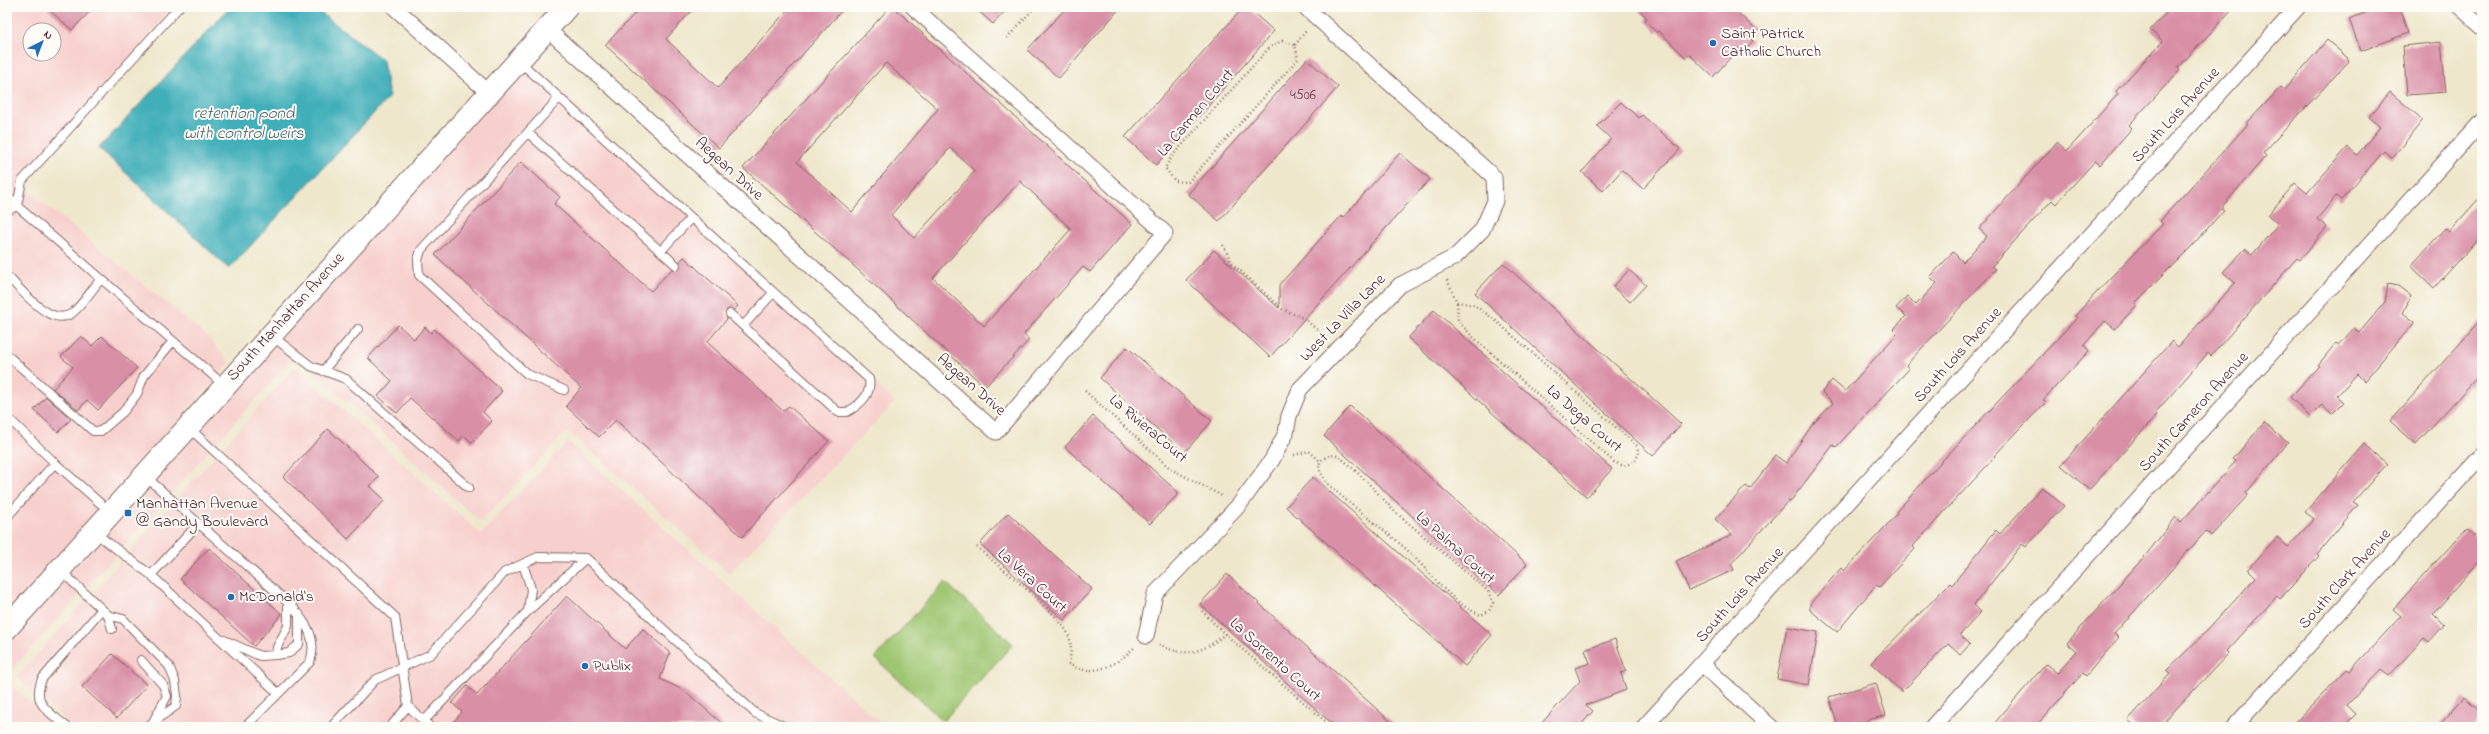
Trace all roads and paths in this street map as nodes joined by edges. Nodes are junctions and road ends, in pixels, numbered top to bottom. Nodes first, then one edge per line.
1 (178, 7) edge
2 (394, 7) edge
3 (567, 7) edge
4 (913, 7) edge
5 (1035, 7) edge
6 (1305, 7) edge
7 (2298, 7) edge
8 (2460, 7) edge
9 (2482, 27) edge
10 (547, 29) junction
11 (1007, 38) dead end
12 (1295, 45) joint
13 (519, 61) junction
14 (489, 93) junction
15 (559, 98) junction
16 (2482, 121) edge
17 (528, 132) junction
18 (7, 201) edge
19 (18, 203) junction
20 (7, 211) edge
21 (691, 218) junction
22 (1223, 245) dead end
23 (661, 251) junction
24 (676, 265) dead end
25 (1440, 265) junction
26 (7, 276) edge
27 (101, 278) junction
28 (773, 293) junction
29 (1457, 302) junction
30 (730, 314) dead end
31 (743, 326) junction
32 (358, 329) dead end
33 (270, 334) junction
34 (173, 341) junction
35 (1337, 348) junction
36 (7, 355) edge
37 (323, 371) junction
38 (224, 386) junction
39 (564, 390) dead end
40 (1085, 391) dead end
41 (7, 417) edge
42 (188, 427) junction
43 (2482, 455) edge
44 (1272, 460) junction
45 (1320, 461) junction
46 (55, 464) junction
47 (144, 475) junction
48 (469, 488) dead end
49 (1239, 505) junction
50 (111, 512) junction
51 (7, 517) edge
52 (199, 523) junction
53 (94, 532) junction
54 (977, 547) dead end
55 (586, 558) junction
56 (523, 564) junction
57 (59, 570) junction
58 (150, 575) junction
59 (288, 602) junction
60 (528, 611) junction
61 (1202, 611) dead end
62 (105, 612) junction
63 (299, 614) junction
64 (7, 628) edge
65 (112, 629) dead end
66 (1225, 634) junction
67 (1146, 636) junction
68 (217, 637) junction
69 (276, 655) junction
70 (141, 660) dead end
71 (1702, 664) junction
72 (403, 669) junction
73 (278, 693) junction
74 (408, 706) junction
75 (427, 724) edge
76 (149, 725) edge
77 (67, 727) edge
78 (245, 727) edge
79 (331, 727) edge
80 (390, 727) edge
81 (786, 727) edge
82 (1332, 727) edge
83 (1644, 727) edge
84 (1771, 727) edge
85 (1932, 727) edge
86 (2234, 727) edge

1 - 19 lane
2 - 14 street
3 - 10 main road, South Manhattan Avenue
4 - 10 street, Aegean Drive
5 - 11 path
6 - 25 street, West La Villa Lane
7 - 71 street, South Lois Avenue
8 - 9 street
10 - 13 main road, South Manhattan Avenue
12 - 12 path, La Carmen Court
13 - 14 main road, South Manhattan Avenue
13 - 15 lane
14 - 33 main road, South Manhattan Avenue
15 - 17 lane
15 - 21 lane
16 - 85 street, South Cameron Avenue
17 - 23 lane
17 - 39 lane
18 - 19 lane
19 - 20 lane
19 - 27 lane
21 - 23 lane
21 - 28 lane
22 - 35 path
23 - 24 lane
25 - 29 path, La Dega Court
25 - 35 street, West La Villa Lane
26 - 27 lane
27 - 34 lane
28 - 31 lane
28 - 31 lane
29 - 29 path, La Dega Court
30 - 31 lane
32 - 37 lane
33 - 37 lane
33 - 38 main road, South Manhattan Avenue
34 - 36 lane
34 - 38 lane
35 - 44 street, West La Villa Lane
37 - 48 lane
38 - 42 main road, South Manhattan Avenue
40 - 49 path, La RivieraCourt
41 - 46 lane
42 - 47 main road, South Manhattan Avenue
42 - 72 lane
43 - 86 street, South Clark Avenue
44 - 45 path
44 - 49 street, West La Villa Lane
45 - 45 path, La Palma Court
46 - 50 lane
46 - 51 lane
47 - 50 main road, South Manhattan Avenue
47 - 52 lane
49 - 67 street, West La Villa Lane
50 - 53 main road, South Manhattan Avenue
52 - 58 lane
52 - 59 lane
53 - 57 main road, South Manhattan Avenue
53 - 58 lane
54 - 67 path, La Vera Court
55 - 56 lane
55 - 60 lane
55 - 81 lane
56 - 60 lane
56 - 72 lane
57 - 62 lane
57 - 64 main road, South Manhattan Avenue
58 - 68 lane
59 - 63 lane
59 - 69 lane
60 - 75 lane
61 - 66 path, La Sorrento Court
62 - 65 lane
62 - 76 lane
62 - 77 lane
63 - 69 lane
63 - 73 lane
66 - 67 path
66 - 82 path, La Sorrento Court
68 - 69 lane
68 - 73 lane
70 - 76 lane
71 - 83 street, South Lois Avenue
71 - 84 street
72 - 74 lane
72 - 79 lane
73 - 78 lane
74 - 75 lane
74 - 80 lane

